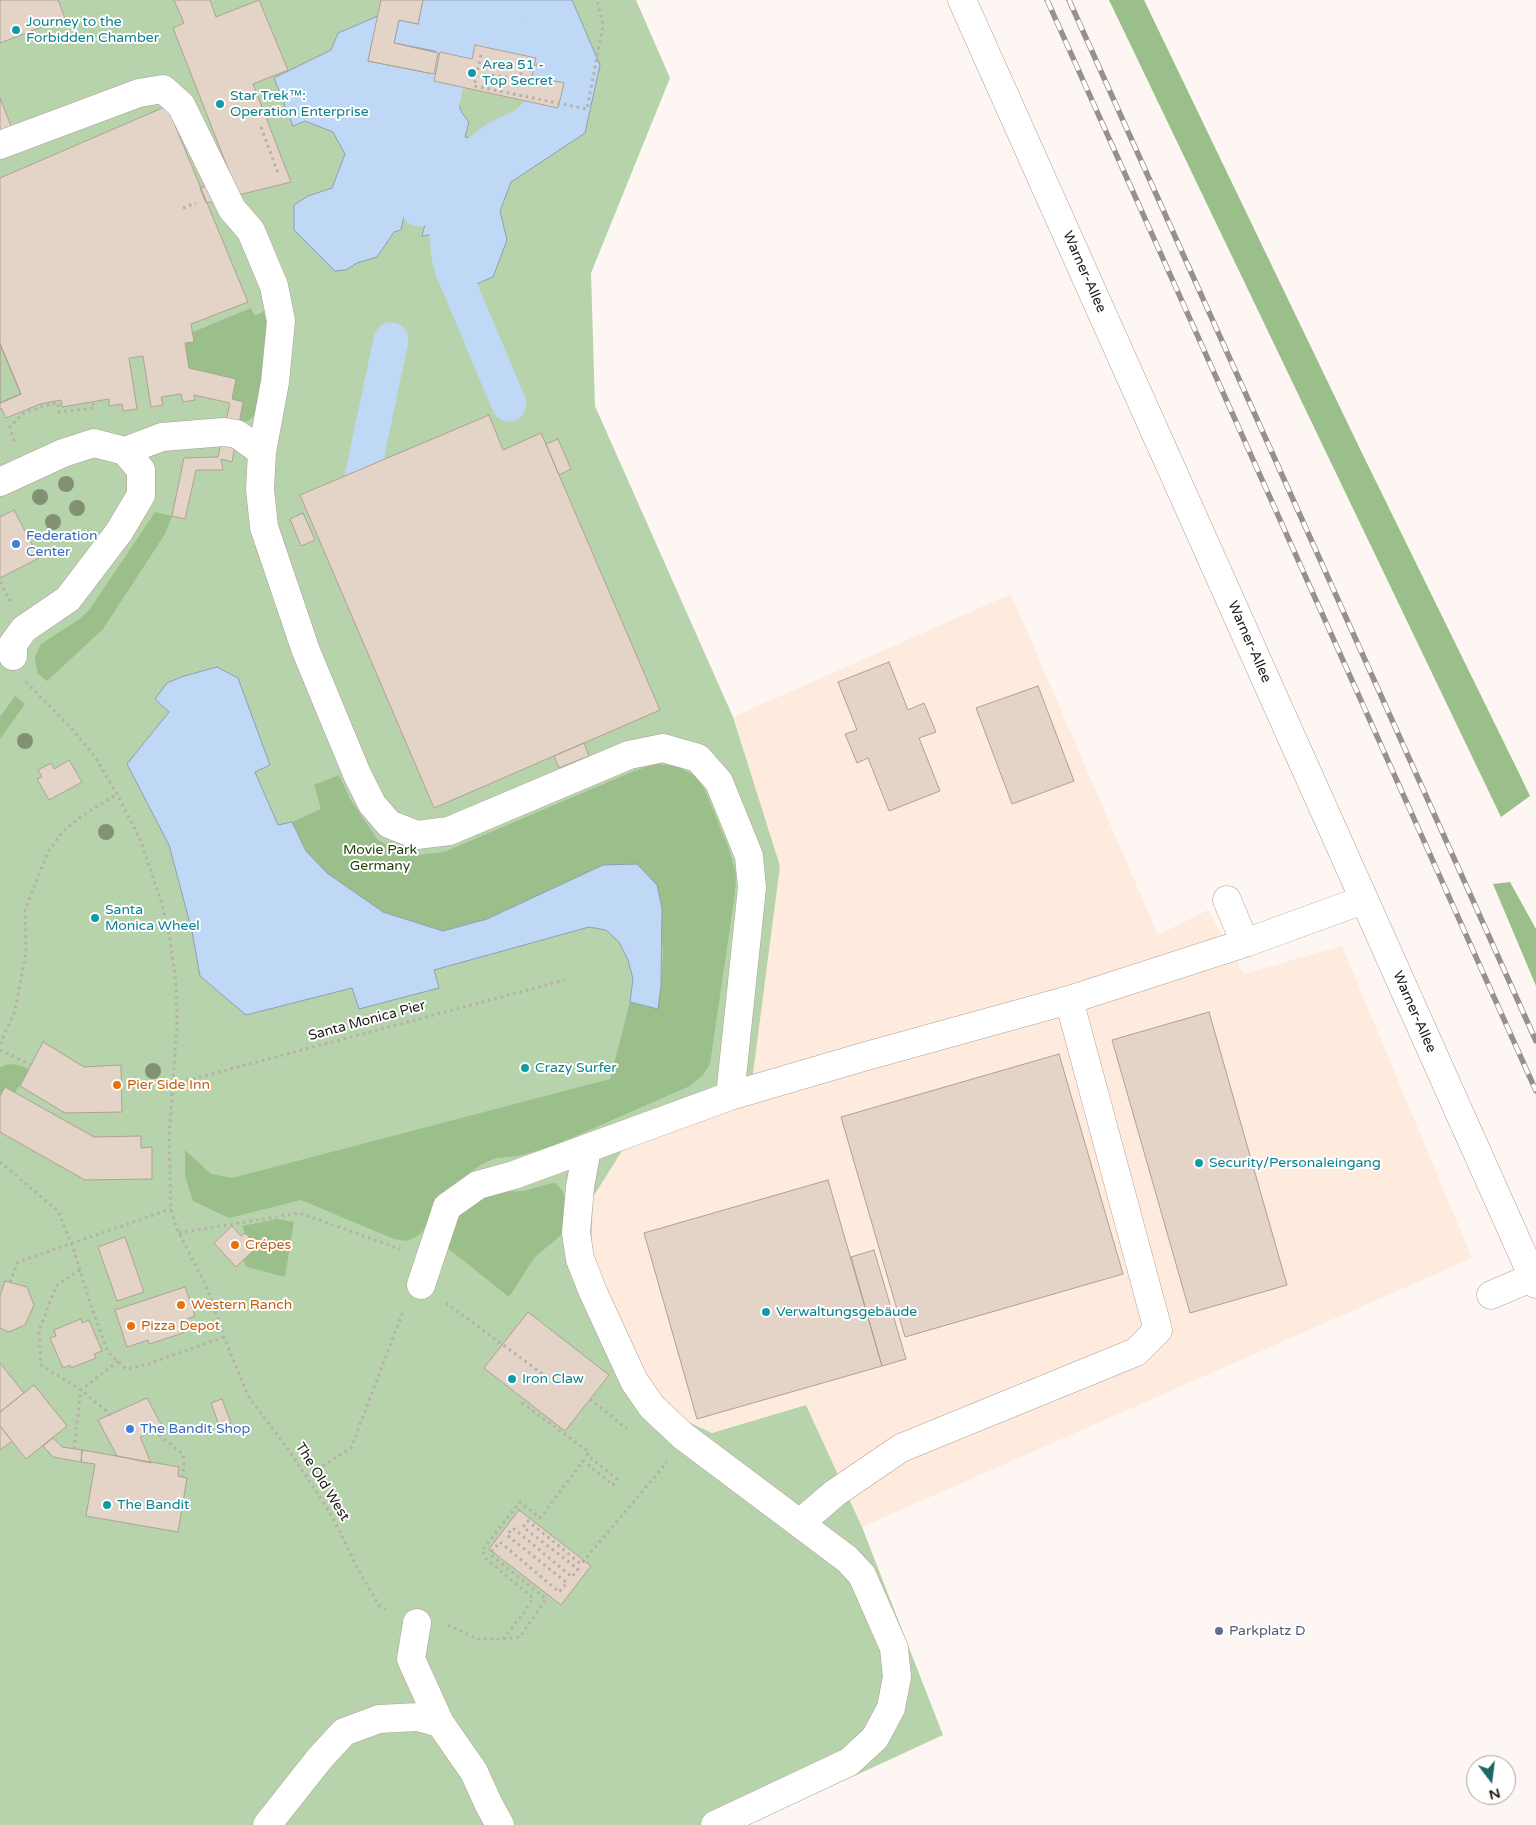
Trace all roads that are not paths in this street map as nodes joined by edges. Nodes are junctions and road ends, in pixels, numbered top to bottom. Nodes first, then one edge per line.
1 (962, 0) edge
2 (0, 145) edge
3 (125, 451) junction
4 (262, 452) junction
5 (12, 477) edge
6 (13, 656) dead end
7 (1227, 900) dead end
8 (1363, 900) junction
9 (1245, 943) junction
10 (1070, 1000) junction
11 (730, 1096) junction
12 (587, 1149) junction
13 (1534, 1280) edge
14 (421, 1284) road end
15 (1491, 1295) dead end
16 (800, 1523) junction
17 (416, 1623) road end
18 (440, 1723) junction
19 (267, 1825) edge
20 (500, 1825) edge
21 (715, 1825) edge

1 - 8 street, Warner-Allee
2 - 4 street
3 - 4 street
3 - 5 street
3 - 6 street
4 - 11 street
7 - 9 street
8 - 9 street
8 - 13 street, Warner-Allee
9 - 10 street
10 - 11 street
10 - 16 street
11 - 12 street
12 - 14 street
12 - 16 street
13 - 15 street
16 - 21 street
17 - 18 street
18 - 19 street
18 - 20 street

